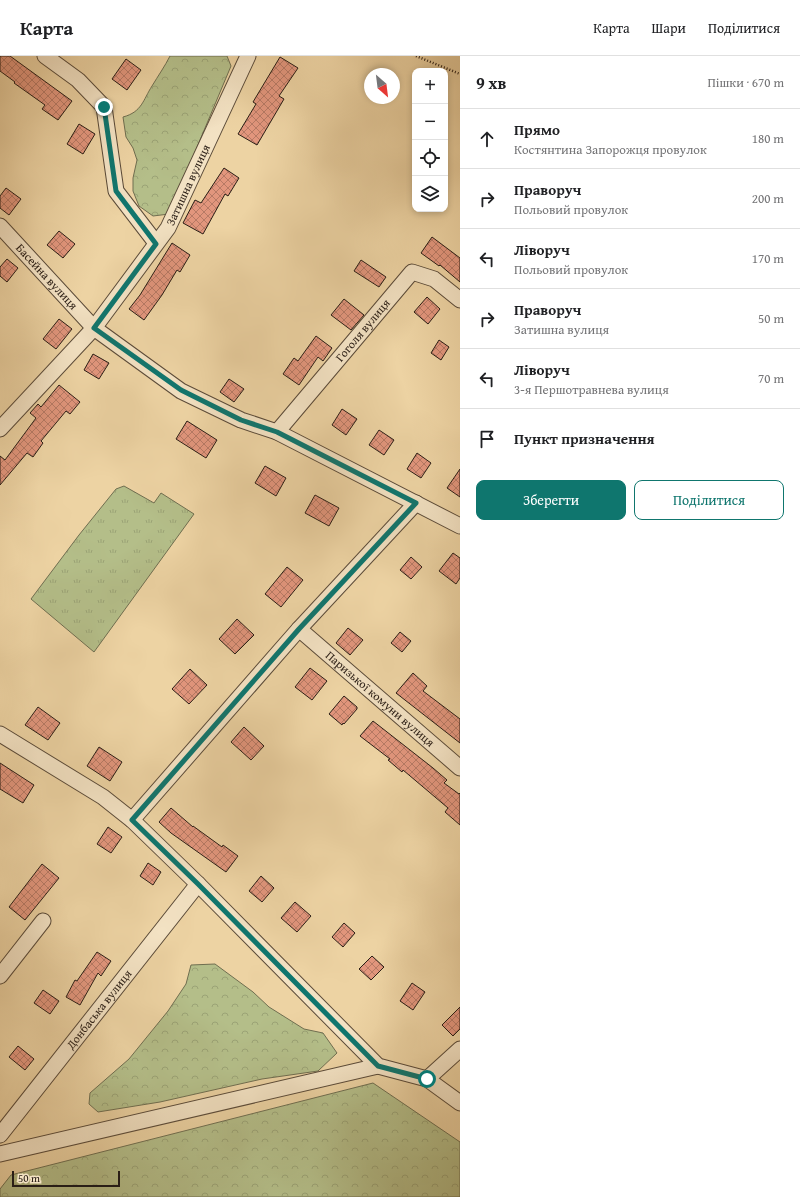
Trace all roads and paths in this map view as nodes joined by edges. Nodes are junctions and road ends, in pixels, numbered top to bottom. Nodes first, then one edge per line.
1 (45, 56) edge
2 (248, 56) edge
3 (416, 56) edge
4 (460, 74) edge
5 (0, 226) edge
6 (156, 244) junction
7 (460, 300) edge
8 (94, 328) junction
9 (0, 429) edge
10 (277, 432) junction
11 (416, 503) junction
12 (460, 526) edge
13 (299, 629) junction
14 (0, 734) edge
15 (460, 768) edge
16 (132, 820) junction
17 (198, 884) junction
18 (43, 921) dead end
19 (0, 976) edge
20 (460, 1049) edge
21 (378, 1066) junction
22 (427, 1079) junction
23 (460, 1103) edge
24 (0, 1136) edge
25 (0, 1154) edge

1 - 6 street
2 - 6 street, Затишна вулиця
3 - 4 path
5 - 8 street, Басейна вулиця
6 - 8 street, Затишна вулиця
7 - 10 street, Гоголя вулиця
8 - 9 street, Затишна вулиця
8 - 10 street, Басейна вулиця
10 - 11 street, Басейна вулиця
11 - 12 street, Басейна вулиця
11 - 13 street
13 - 15 street, Паризької комуни вулиця
13 - 16 street
14 - 16 street
16 - 17 street
17 - 21 street
17 - 24 street, Донбаська вулиця
18 - 19 street
20 - 22 street
21 - 22 street
21 - 25 street
22 - 23 street

